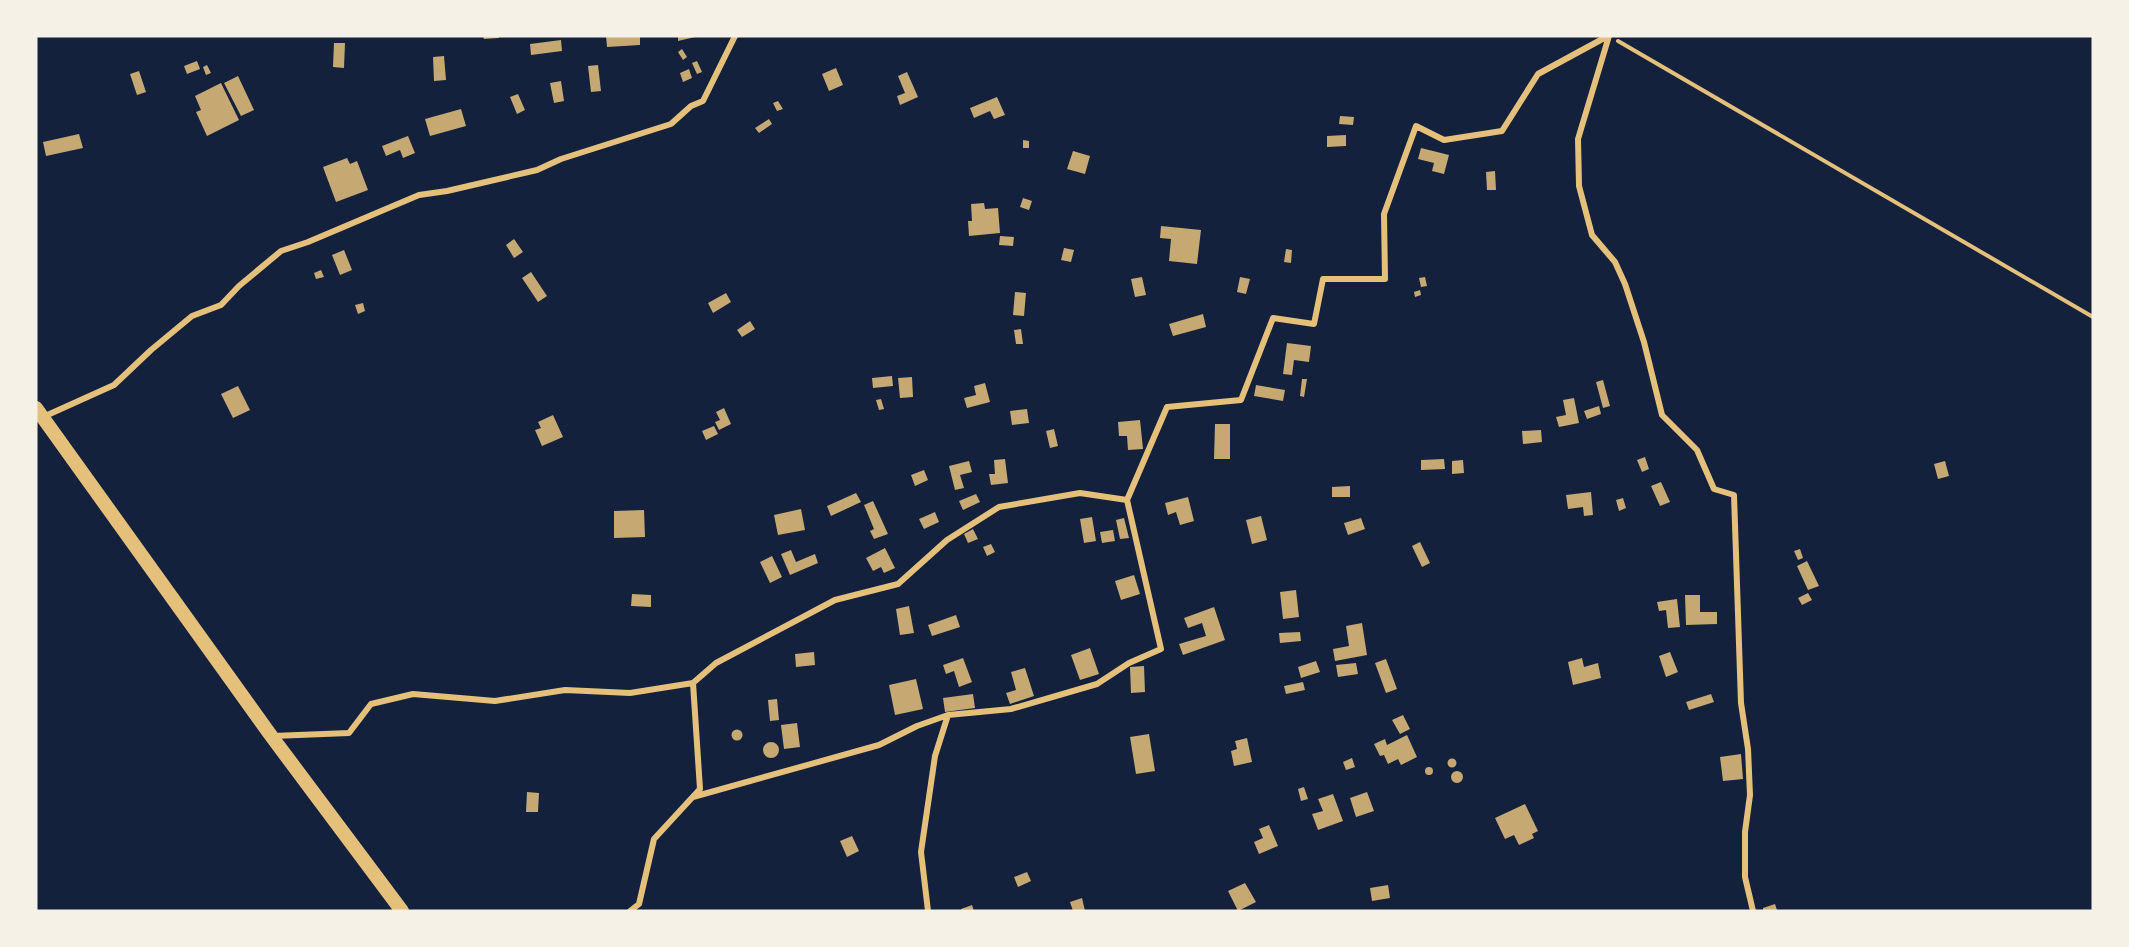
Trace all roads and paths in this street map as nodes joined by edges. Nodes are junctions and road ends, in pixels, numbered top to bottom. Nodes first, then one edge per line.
1 (735, 36) edge
2 (1609, 36) edge
3 (2093, 317) edge
4 (39, 412) edge
5 (1127, 500) junction
6 (693, 683) junction
7 (948, 715) junction
8 (272, 736) junction
9 (693, 797) junction
10 (402, 911) edge
11 (630, 911) edge
12 (928, 911) edge
13 (1753, 911) edge

1 - 4 street
2 - 3 path
2 - 5 street
2 - 13 street
4 - 8 highway
5 - 6 street
5 - 7 street
6 - 8 street
6 - 9 street
7 - 9 street
7 - 12 street
8 - 10 highway
9 - 11 street

